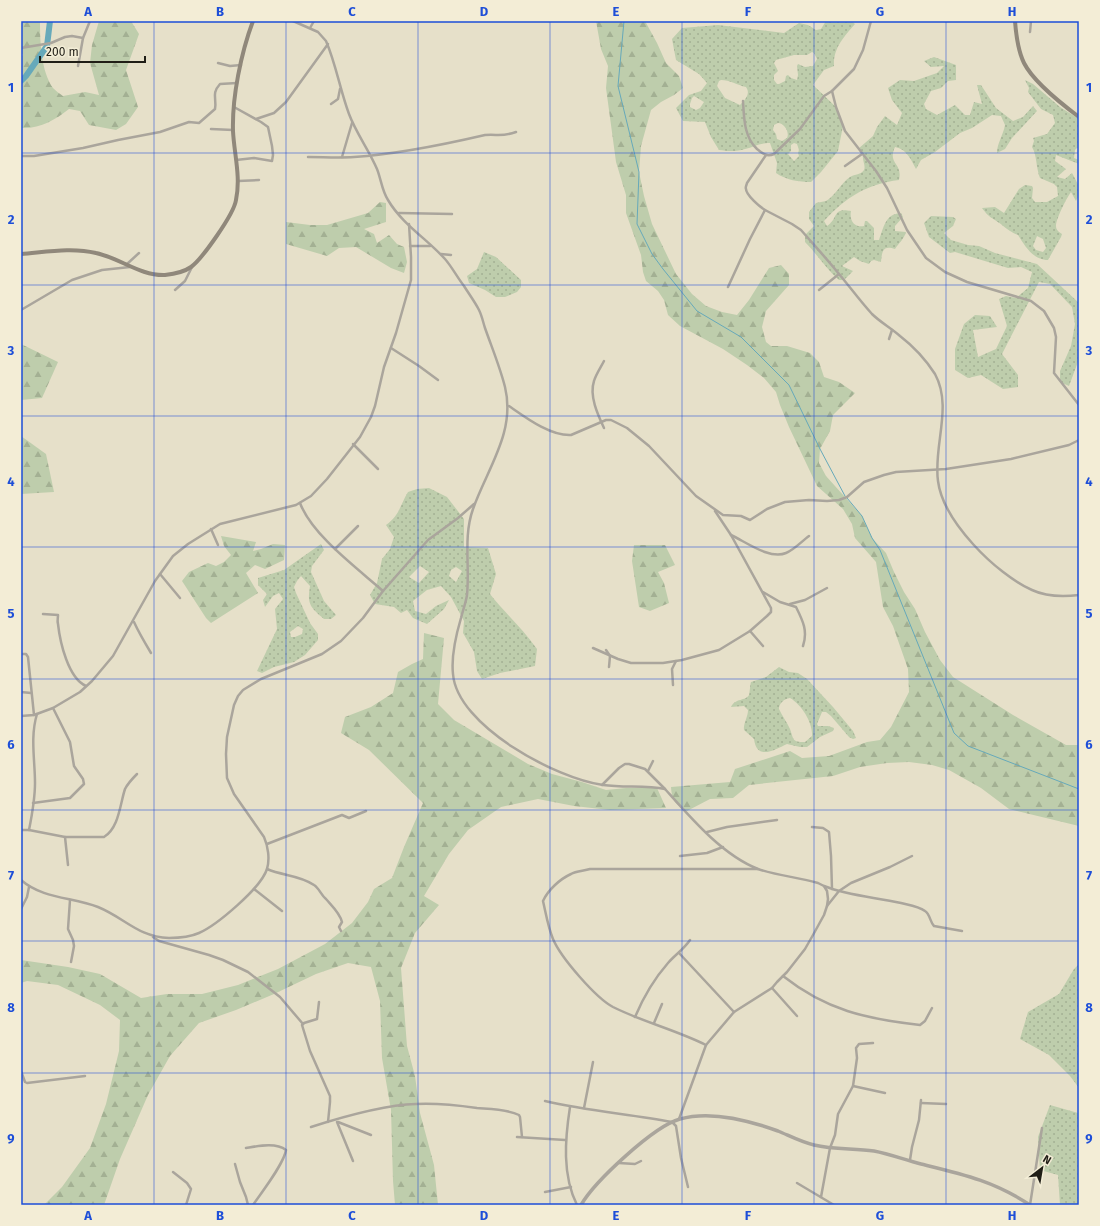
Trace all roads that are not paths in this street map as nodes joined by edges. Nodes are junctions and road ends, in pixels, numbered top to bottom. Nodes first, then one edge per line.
1 (90, 21) edge
2 (253, 21) edge
3 (294, 21) edge
4 (314, 21) edge
5 (871, 21) edge
6 (1015, 21) edge
7 (1031, 21) edge
8 (310, 28) junction
9 (1030, 32) dead end
10 (83, 38) junction
11 (328, 44) junction
12 (21, 48) edge
13 (218, 63) dead end
14 (241, 65) junction
15 (78, 66) dead end
16 (237, 82) junction
17 (340, 87) junction
18 (832, 92) junction
19 (743, 101) dead end
20 (331, 104) dead end
21 (234, 107) junction
22 (1079, 117) edge
23 (256, 119) junction
24 (352, 122) junction
25 (211, 129) dead end
26 (233, 130) junction
27 (516, 132) dead end
28 (862, 154) junction
29 (370, 155) junction
30 (766, 155) junction
31 (21, 156) edge
32 (308, 157) dead end
33 (342, 157) junction
34 (236, 160) junction
35 (845, 166) dead end
36 (259, 180) dead end
37 (237, 181) junction
38 (765, 210) junction
39 (398, 213) junction
40 (452, 214) dead end
41 (408, 223) junction
42 (410, 246) junction
43 (431, 246) junction
44 (139, 253) dead end
45 (21, 254) edge
46 (440, 254) junction
47 (451, 255) dead end
48 (126, 264) junction
49 (133, 267) junction
50 (192, 267) junction
51 (839, 274) junction
52 (728, 287) dead end
53 (175, 290) dead end
54 (818, 290) dead end
55 (21, 310) edge
56 (892, 330) junction
57 (889, 339) dead end
58 (391, 348) junction
59 (604, 361) dead end
60 (438, 380) dead end
61 (508, 405) junction
62 (1079, 405) edge
63 (600, 421) junction
64 (604, 428) dead end
65 (1079, 440) edge
66 (353, 444) junction
67 (378, 469) dead end
68 (937, 470) junction
69 (300, 503) junction
70 (475, 503) junction
71 (714, 509) junction
72 (358, 526) dead end
73 (211, 529) junction
74 (731, 535) junction
75 (809, 536) dead end
76 (218, 545) dead end
77 (335, 548) junction
78 (160, 574) junction
79 (827, 588) dead end
80 (383, 591) junction
81 (761, 591) junction
82 (1079, 595) edge
83 (180, 598) dead end
84 (790, 604) junction
85 (42, 614) dead end
86 (133, 621) junction
87 (750, 630) junction
88 (763, 646) dead end
89 (803, 646) dead end
90 (593, 648) dead end
91 (606, 650) dead end
92 (21, 654) edge
93 (151, 654) dead end
94 (610, 656) junction
95 (677, 661) junction
96 (608, 667) dead end
97 (673, 685) dead end
98 (86, 686) junction
99 (21, 692) edge
100 (31, 693) junction
101 (53, 708) junction
102 (35, 714) junction
103 (21, 716) edge
104 (653, 762) dead end
105 (648, 770) junction
106 (137, 774) dead end
107 (602, 785) junction
108 (665, 789) junction
109 (33, 803) junction
110 (366, 811) dead end
111 (777, 820) dead end
112 (812, 827) dead end
113 (21, 830) edge
114 (29, 830) junction
115 (706, 832) junction
116 (64, 837) junction
117 (267, 844) junction
118 (723, 847) junction
119 (680, 856) dead end
120 (912, 856) dead end
121 (68, 865) dead end
122 (267, 869) junction
123 (759, 869) junction
124 (21, 880) edge
125 (29, 886) junction
126 (824, 886) junction
127 (254, 889) junction
128 (832, 889) junction
129 (839, 891) junction
130 (70, 900) junction
131 (827, 906) junction
132 (21, 909) edge
133 (282, 911) dead end
134 (341, 931) dead end
135 (962, 931) dead end
136 (152, 936) junction
137 (690, 940) dead end
138 (679, 953) junction
139 (71, 962) dead end
140 (783, 976) junction
141 (772, 988) junction
142 (319, 1002) dead end
143 (662, 1004) dead end
144 (932, 1008) dead end
145 (734, 1012) junction
146 (797, 1016) dead end
147 (635, 1017) junction
148 (654, 1023) junction
149 (303, 1024) junction
150 (873, 1043) dead end
151 (706, 1045) junction
152 (593, 1062) dead end
153 (21, 1071) edge
154 (85, 1076) dead end
155 (853, 1086) junction
156 (885, 1093) dead end
157 (545, 1101) dead end
158 (946, 1104) dead end
159 (570, 1107) junction
160 (584, 1108) junction
161 (679, 1119) junction
162 (336, 1121) junction
163 (328, 1122) junction
164 (672, 1122) junction
165 (311, 1127) dead end
166 (1042, 1128) dead end
167 (371, 1135) dead end
168 (517, 1137) dead end
169 (522, 1137) junction
170 (565, 1140) junction
171 (246, 1148) dead end
172 (830, 1148) junction
173 (641, 1160) dead end
174 (910, 1160) junction
175 (353, 1161) dead end
176 (619, 1163) junction
177 (235, 1164) dead end
178 (173, 1172) dead end
179 (797, 1183) dead end
180 (571, 1187) junction
181 (688, 1187) dead end
182 (546, 1192) dead end
183 (821, 1197) junction
184 (186, 1205) edge
185 (248, 1205) edge
186 (252, 1205) edge
187 (577, 1205) edge
188 (581, 1205) edge
189 (834, 1205) edge
190 (1030, 1205) edge

1 - 10 street
2 - 14 main road
3 - 8 street
4 - 8 street
5 - 18 street
6 - 22 main road
7 - 9 street
8 - 11 street
10 - 12 street
10 - 15 street
11 - 17 street
11 - 23 street
13 - 14 street
14 - 16 main road
16 - 21 main road
16 - 31 street
17 - 20 street
17 - 24 street
18 - 28 street
18 - 30 street
19 - 30 street
21 - 23 street
21 - 26 main road
23 - 34 street
24 - 29 street
24 - 33 street
25 - 26 street
26 - 34 main road
27 - 29 street
28 - 35 street
28 - 62 street
29 - 33 street
29 - 39 street
30 - 38 street
32 - 33 street
34 - 37 main road
36 - 37 street
37 - 50 main road
38 - 51 street
38 - 52 street
39 - 40 street
39 - 41 street
41 - 42 street
41 - 43 street
42 - 43 street
42 - 58 street
43 - 46 street
44 - 48 street
45 - 48 main road
46 - 47 street
46 - 61 street
48 - 49 main road
49 - 50 main road
49 - 55 street
50 - 53 street
51 - 54 street
51 - 56 street
56 - 57 street
56 - 68 street
58 - 60 street
58 - 66 street
59 - 63 street
61 - 63 street
61 - 70 street
63 - 64 street
63 - 71 street
65 - 68 street
66 - 67 street
66 - 69 street
68 - 71 street
68 - 82 street
69 - 73 street
69 - 77 street
70 - 80 street
70 - 107 street
71 - 74 street
72 - 77 street
73 - 76 street
73 - 78 street
74 - 75 street
74 - 81 street
77 - 80 street
78 - 83 street
78 - 86 street
79 - 84 street
80 - 117 street
81 - 84 street
81 - 87 street
84 - 89 street
85 - 98 street
86 - 93 street
86 - 98 street
87 - 88 street
87 - 95 street
90 - 94 street
91 - 94 street
92 - 100 street
94 - 95 street
94 - 96 street
95 - 97 street
98 - 101 street
99 - 100 street
100 - 102 street
101 - 102 street
101 - 109 street
102 - 103 street
102 - 109 street
104 - 105 street
105 - 107 street
105 - 108 street
106 - 116 street
107 - 108 street
108 - 115 street
109 - 114 street
110 - 117 street
111 - 115 street
112 - 128 street
113 - 114 street
114 - 116 street
115 - 118 street
116 - 121 street
117 - 122 street
118 - 119 street
118 - 123 street
120 - 129 street
122 - 127 street
122 - 134 street
123 - 126 street
123 - 147 street
124 - 125 street
125 - 130 street
125 - 132 street
126 - 128 street
126 - 131 street
127 - 133 street
127 - 136 street
128 - 129 street
129 - 131 street
129 - 135 street
130 - 136 street
130 - 139 street
131 - 140 street
136 - 149 street
137 - 138 street
138 - 145 street
138 - 147 street
140 - 141 street
140 - 144 street
141 - 145 street
141 - 146 street
142 - 149 street
143 - 148 street
145 - 151 street
147 - 148 street
148 - 151 street
149 - 163 street
150 - 155 street
151 - 161 street
152 - 160 street
153 - 154 street
155 - 156 street
155 - 172 street
157 - 159 street
158 - 174 street
159 - 160 street
159 - 170 street
160 - 164 street
161 - 164 street
161 - 172 street
162 - 163 street
162 - 167 street
162 - 169 street
162 - 175 street
163 - 165 street
164 - 176 street
164 - 181 street
166 - 190 street
168 - 169 street
169 - 170 street
170 - 180 street
171 - 186 street
172 - 174 street
172 - 183 street
173 - 176 street
174 - 190 street
176 - 188 street
177 - 185 street
178 - 184 street
179 - 183 street
180 - 182 street
180 - 187 street
183 - 189 street

